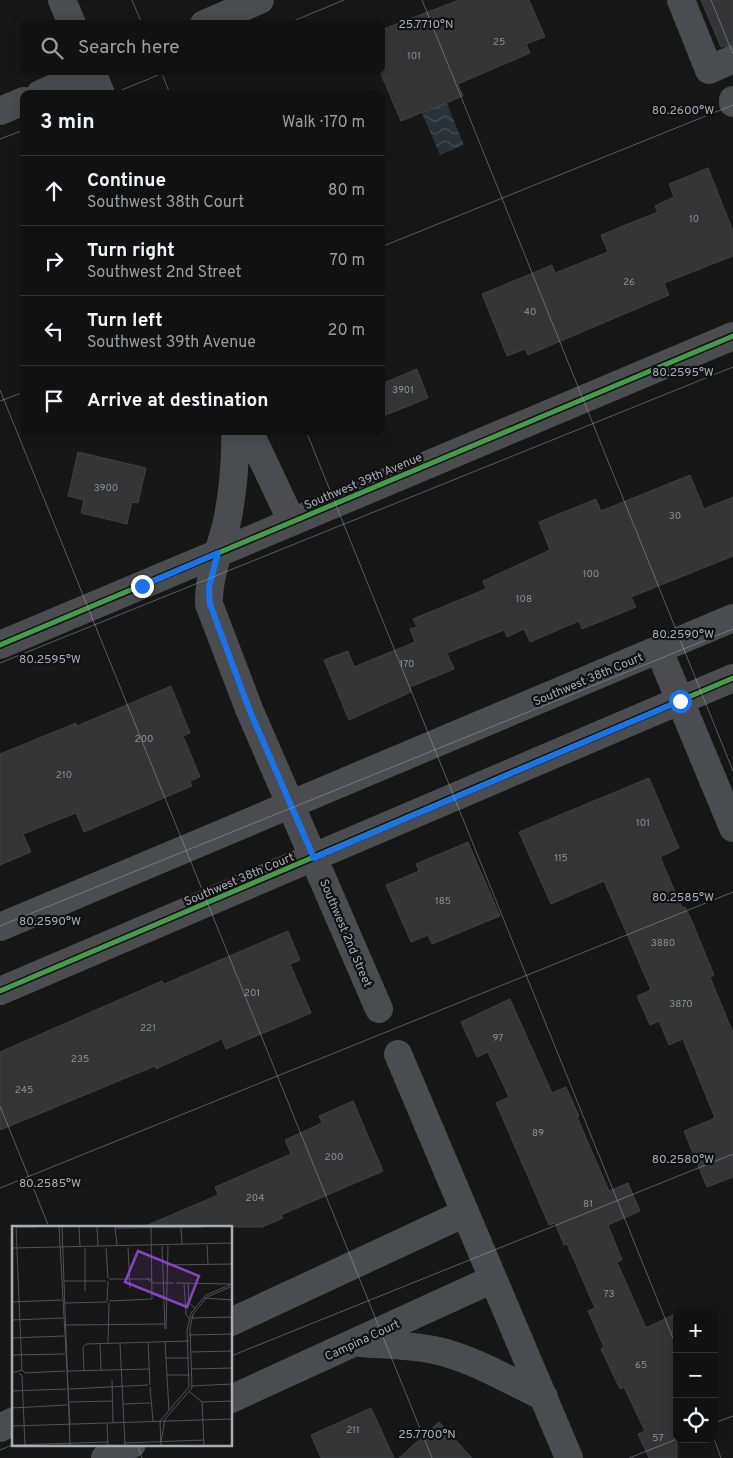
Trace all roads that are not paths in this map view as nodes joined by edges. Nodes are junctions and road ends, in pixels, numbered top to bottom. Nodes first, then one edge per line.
1 (62, 0) edge
2 (260, 0) edge
3 (681, 0) edge
4 (70, 20) edge
5 (213, 20) edge
6 (733, 59) edge
7 (83, 75) edge
8 (94, 75) edge
9 (49, 90) edge
10 (99, 90) edge
11 (20, 103) edge
12 (0, 111) edge
13 (733, 336) edge
14 (235, 435) edge
15 (251, 435) edge
16 (292, 522) junction
17 (218, 553) junction
18 (733, 618) edge
19 (0, 645) edge
20 (658, 650) junction
21 (733, 678) edge
22 (680, 701) junction
23 (290, 804) junction
24 (733, 828) edge
25 (314, 858) junction
26 (0, 927) edge
27 (0, 991) edge
28 (379, 1010) dead end
29 (398, 1054) dead end
30 (465, 1213) junction
31 (493, 1278) junction
32 (232, 1322) edge
33 (356, 1343) junction
34 (544, 1397) junction
35 (232, 1399) edge
36 (12, 1423) edge
37 (0, 1428) edge
38 (569, 1458) edge

1 - 4 street
2 - 5 street
3 - 6 street
7 - 9 street
8 - 10 street
11 - 12 street
13 - 16 street, Southwest 39th Avenue
14 - 17 street, Southwest 2nd Street
15 - 16 street
16 - 17 street, Southwest 39th Avenue
17 - 19 street, Southwest 39th Avenue
17 - 23 street, Southwest 2nd Street
18 - 20 street, Southwest 38th Court
20 - 22 street
20 - 23 street, Southwest 38th Court
21 - 22 street, Southwest 38th Court
22 - 24 street
22 - 25 street, Southwest 38th Court
23 - 25 street, Southwest 2nd Street
23 - 26 street, Southwest 38th Court
25 - 27 street, Southwest 38th Court
25 - 28 street, Southwest 2nd Street
29 - 30 street
30 - 31 street
30 - 32 street
31 - 33 street, Campina Court
31 - 34 street
33 - 34 street
33 - 35 street, Campina Court
34 - 38 street
36 - 37 street

